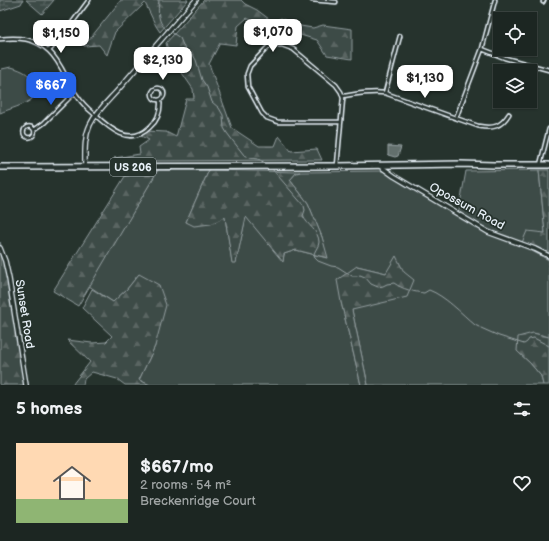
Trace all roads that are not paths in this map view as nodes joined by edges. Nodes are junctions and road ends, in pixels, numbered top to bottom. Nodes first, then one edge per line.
1 (89, 0) edge
2 (196, 0) edge
3 (312, 0) edge
4 (495, 0) edge
5 (336, 2) dead end
6 (400, 36) dead end
7 (0, 39) edge
8 (482, 49) junction
9 (49, 51) junction
10 (549, 70) edge
11 (385, 93) junction
12 (75, 94) junction
13 (343, 96) junction
14 (160, 100) junction
15 (509, 114) dead end
16 (95, 115) junction
17 (456, 118) junction
18 (341, 122) junction
19 (549, 129) edge
20 (34, 130) junction
21 (379, 165) junction
22 (540, 165) junction
23 (549, 165) edge
24 (337, 166) junction
25 (85, 167) junction
26 (0, 168) edge
27 (0, 248) edge
28 (549, 256) edge
29 (26, 385) edge

1 - 9 street
2 - 16 street
3 - 5 street
4 - 8 street
6 - 11 street
7 - 9 street
8 - 10 street
8 - 17 street
9 - 12 street
11 - 13 street
11 - 17 street
12 - 16 street
12 - 20 street
13 - 18 street
13 - 18 street
14 - 14 street
14 - 16 street
15 - 17 street
16 - 25 street
18 - 24 street
19 - 22 street
20 - 20 street
21 - 22 highway, US 206
21 - 24 highway, US 206
21 - 28 street, Opossum Road
22 - 23 highway, US 206
24 - 25 highway, US 206
25 - 26 highway, US 206
27 - 29 street, Sunset Road

